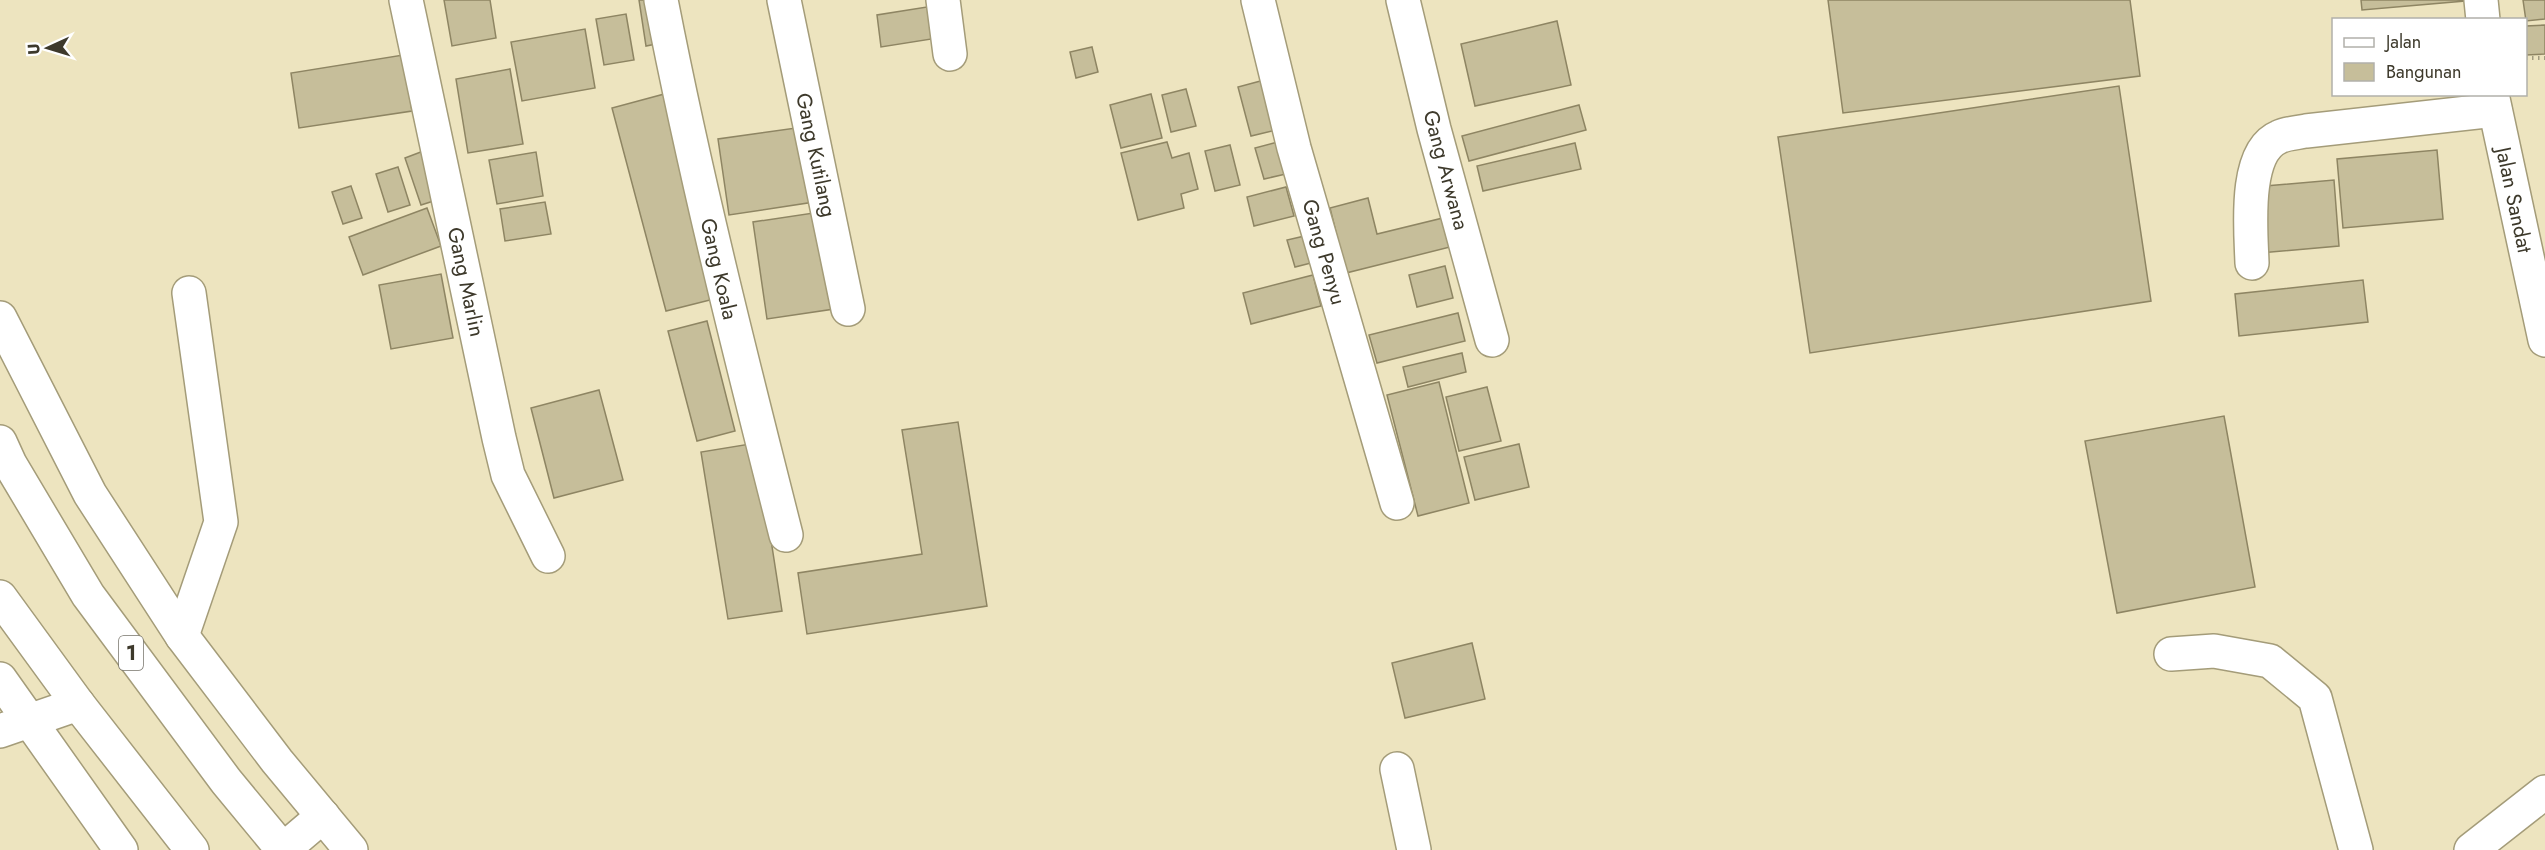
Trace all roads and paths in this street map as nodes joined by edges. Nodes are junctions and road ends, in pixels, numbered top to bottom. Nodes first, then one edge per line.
1 (406, 0) edge
2 (661, 0) edge
3 (784, 0) edge
4 (943, 0) edge
5 (1258, 0) edge
6 (1403, 0) edge
7 (2481, 0) edge
8 (2483, 18) edge
9 (950, 54) dead end
10 (2527, 58) edge
11 (2545, 58) edge
12 (2494, 102) edge
13 (2534, 245) edge
14 (2252, 263) dead end
15 (189, 293) dead end
16 (848, 309) dead end
17 (0, 318) edge
18 (1492, 340) dead end
19 (2545, 340) edge
20 (0, 442) edge
21 (1397, 503) dead end
22 (786, 536) dead end
23 (548, 556) dead end
24 (0, 597) edge
25 (182, 636) junction
26 (2171, 654) dead end
27 (0, 679) edge
28 (78, 704) junction
29 (14, 726) edge
30 (1396, 769) dead end
31 (2545, 792) edge
32 (322, 816) junction
33 (121, 850) edge
34 (192, 850) edge
35 (283, 850) edge
36 (351, 850) edge
37 (1414, 850) edge
38 (2356, 850) edge
39 (2471, 850) edge

1 - 23 main road, Gang Marlin
2 - 22 main road, Gang Koala
3 - 16 main road, Gang Kutilang
4 - 9 main road
5 - 21 main road, Gang Penyu
6 - 18 main road, Gang Arwana
7 - 8 main road
10 - 11 path
12 - 13 main road, Jalan Sandat
12 - 14 main road
13 - 19 main road, Jalan Sandat
15 - 25 main road
17 - 25 main road
20 - 35 main road, 1
24 - 28 main road
25 - 32 main road
26 - 38 main road
27 - 29 main road
28 - 29 main road
28 - 34 main road
29 - 33 main road
30 - 37 main road
31 - 39 main road
32 - 35 main road
32 - 36 main road

